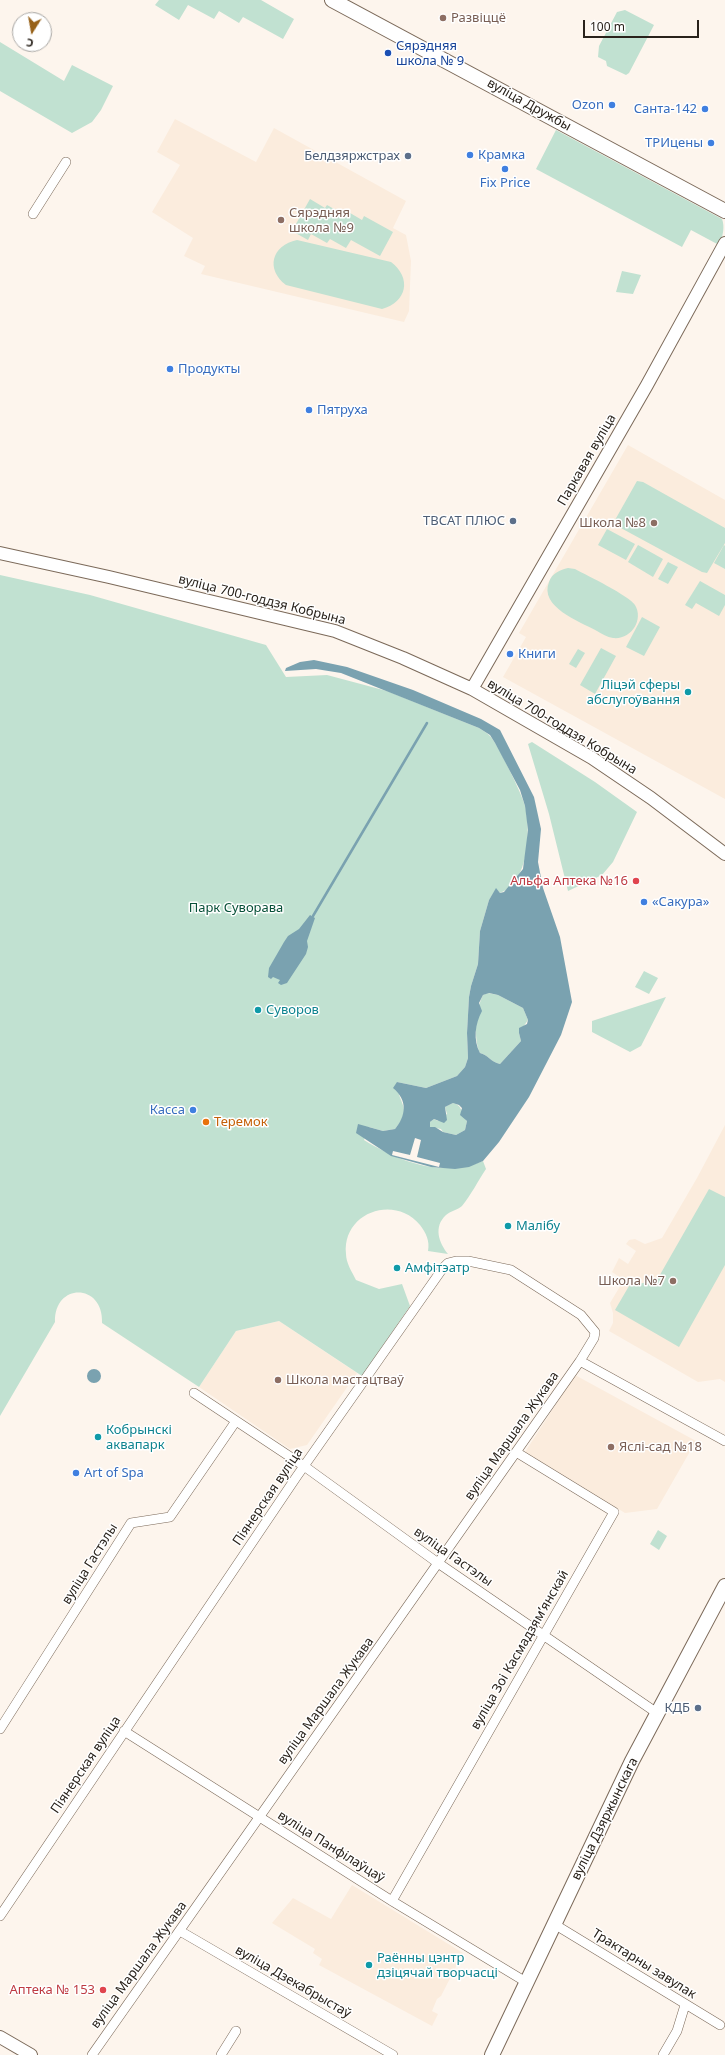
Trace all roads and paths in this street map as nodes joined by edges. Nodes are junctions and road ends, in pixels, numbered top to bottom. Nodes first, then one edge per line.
1 (332, 0) edge
2 (66, 162) dead end
3 (725, 211) edge
4 (33, 214) dead end
5 (725, 243) edge
6 (0, 553) edge
7 (472, 689) junction
8 (725, 854) edge
9 (580, 1361) junction
10 (194, 1393) dead end
11 (236, 1421) junction
12 (725, 1441) edge
13 (516, 1452) junction
14 (304, 1466) junction
15 (438, 1563) junction
16 (725, 1586) edge
17 (544, 1636) junction
18 (657, 1713) junction
19 (0, 1729) edge
20 (124, 1731) junction
21 (259, 1818) junction
22 (392, 1901) junction
23 (0, 1916) edge
24 (554, 1924) junction
25 (180, 1931) junction
26 (526, 1982) junction
27 (685, 2005) junction
28 (720, 2025) dead end
29 (236, 2032) dead end
30 (0, 2037) edge
31 (31, 2055) edge
32 (92, 2055) edge
33 (221, 2055) edge
34 (393, 2055) edge
35 (492, 2055) edge
36 (663, 2055) edge

1 - 3 main road, вуліца Дружбы
2 - 4 street
5 - 7 street, Паркавая вуліца
6 - 7 street, вуліца 700-годдзя Кобрына
7 - 8 street, вуліца 700-годдзя Кобрына
9 - 12 street
9 - 13 street, вуліца Маршала Жукава
9 - 14 street, Піянерская вуліца
10 - 11 street, вуліца Гастэлы
11 - 14 street, вуліца Гастэлы
11 - 19 street, вуліца Гастэлы
13 - 15 street, вуліца Маршала Жукава
13 - 17 street, вуліца Зоі Касмадзямʼянскай
14 - 15 street, вуліца Гастэлы
14 - 20 street, Піянерская вуліца
15 - 17 street, вуліца Гастэлы
15 - 21 street, вуліца Маршала Жукава
16 - 18 main road, вуліца Дзяржынскага
17 - 18 street, вуліца Гастэлы
17 - 22 street, вуліца Зоі Касмадзямʼянскай
18 - 24 main road, вуліца Дзяржынскага
20 - 21 street, вуліца Панфілаўцаў
20 - 23 street, Піянерская вуліца
21 - 22 street, вуліца Панфілаўцаў
21 - 25 street, вуліца Маршала Жукава
22 - 26 street, вуліца Панфілаўцаў
24 - 26 main road, вуліца Дзяржынскага
24 - 27 street, Трактарны завулак
25 - 32 street, вуліца Маршала Жукава
25 - 34 street, вуліца Дзекабрыстаў
26 - 35 main road, вуліца Дзяржынскага
27 - 28 street, Трактарны завулак
27 - 36 street
29 - 33 street
30 - 31 street

